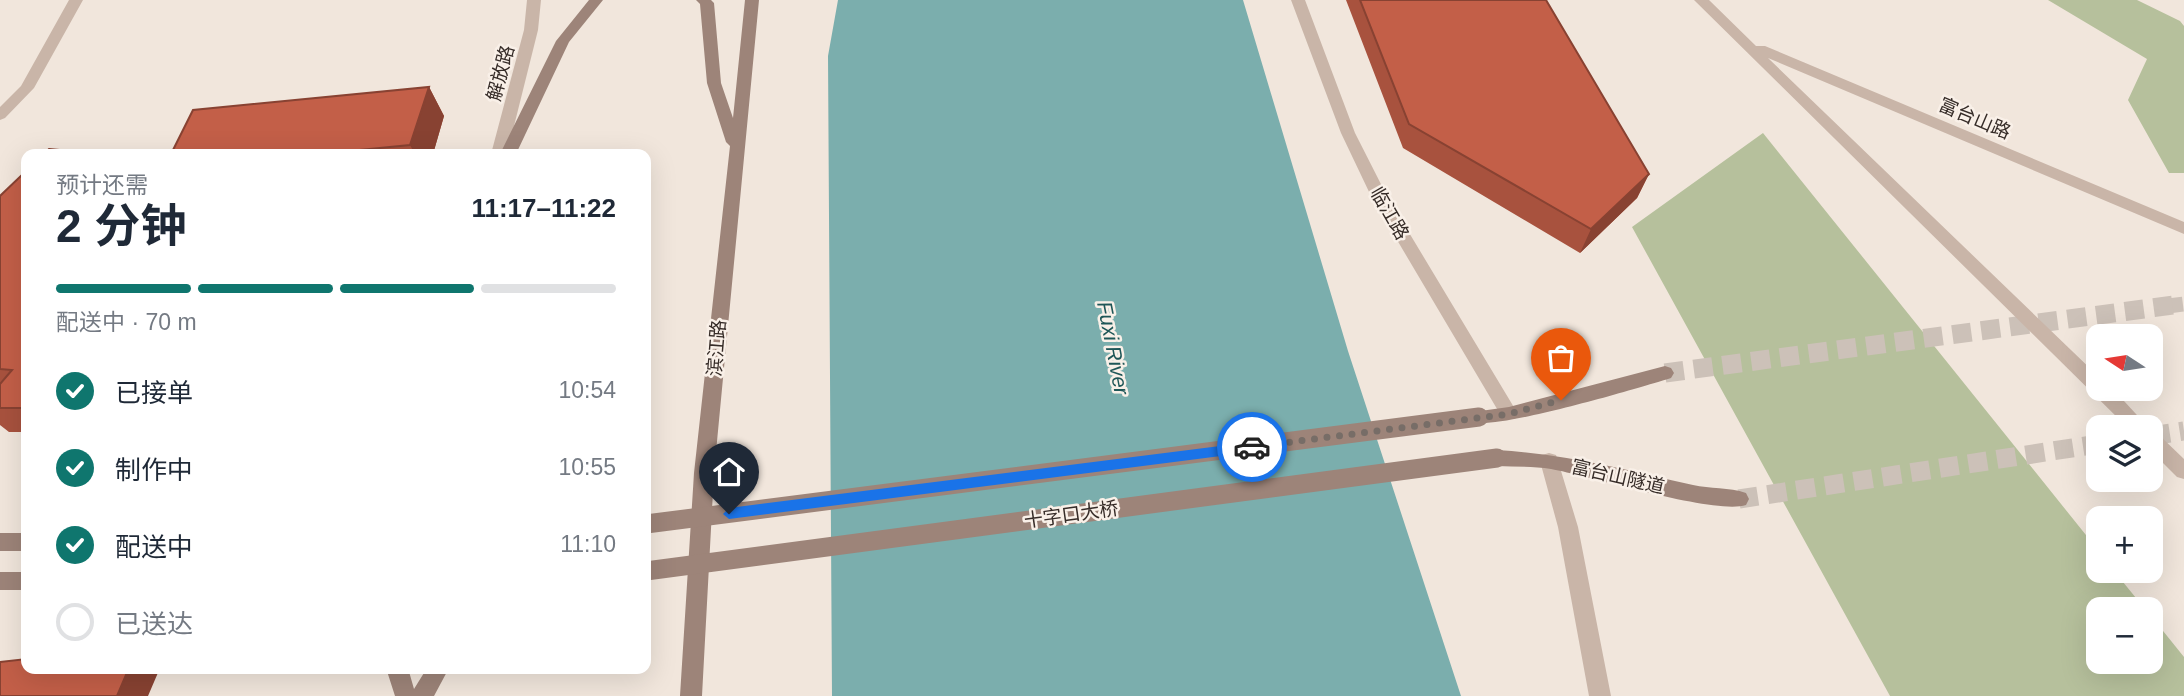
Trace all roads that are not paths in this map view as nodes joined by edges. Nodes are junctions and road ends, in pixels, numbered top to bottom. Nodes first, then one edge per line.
1 (76, 0) edge
2 (534, 0) edge
3 (596, 0) edge
4 (703, 0) edge
5 (752, 0) edge
6 (1298, 0) edge
7 (1701, 0) edge
8 (1750, 45) junction
9 (0, 115) edge
10 (735, 148) junction
11 (500, 149) edge
12 (510, 149) edge
13 (2184, 228) edge
14 (1665, 373) tunnel mouth
15 (2086, 375) edge
16 (2112, 401) edge
17 (1509, 414) junction
18 (2127, 415) edge
19 (2163, 451) edge
20 (1497, 458) joint
21 (1549, 461) junction
22 (2184, 471) edge
23 (1740, 499) tunnel mouth
24 (651, 523) edge
25 (0, 542) edge
26 (21, 542) edge
27 (651, 570) edge
28 (0, 581) edge
29 (21, 581) edge
30 (399, 674) edge
31 (435, 674) edge
32 (406, 696) edge
33 (422, 696) edge
34 (691, 696) edge
35 (1600, 696) edge

1 - 9 street
2 - 11 street, 解放路
3 - 12 main road
4 - 10 main road
5 - 10 main road, 滨江路
6 - 17 street, 临江路
7 - 8 street
8 - 13 street, 富台山路
8 - 15 street
10 - 34 main road, 滨江路
14 - 17 main road
16 - 18 street
17 - 24 main road, bridge
19 - 22 street
20 - 21 main road, 富台山隧道
20 - 27 main road, 十字口大桥, bridge
21 - 23 main road, 富台山隧道
21 - 35 street
25 - 26 main road
28 - 29 main road
30 - 32 main road
31 - 33 main road

